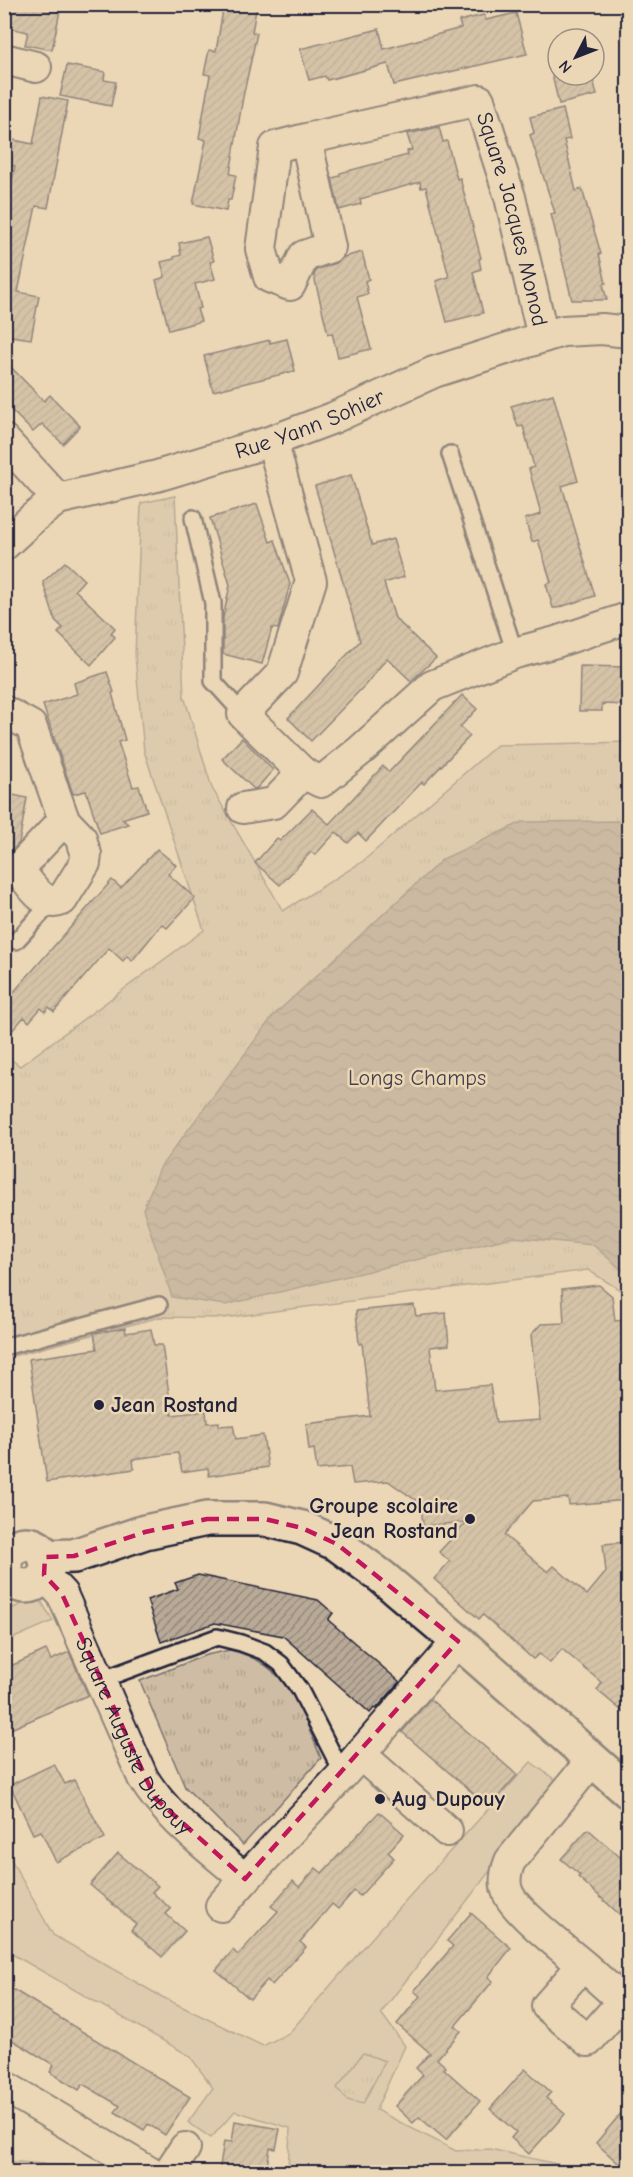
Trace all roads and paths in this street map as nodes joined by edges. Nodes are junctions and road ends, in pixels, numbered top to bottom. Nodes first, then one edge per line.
1 (4, 59) edge
2 (36, 67) dead end
3 (306, 139) dead end
4 (628, 332) edge
5 (543, 337) junction
6 (4, 440) edge
7 (272, 441) junction
8 (450, 454) dead end
9 (58, 499) junction
10 (193, 518) dead end
11 (4, 545) edge
12 (628, 618) edge
13 (515, 653) junction
14 (4, 711) edge
15 (243, 714) junction
16 (303, 773) junction
17 (243, 808) dead end
18 (64, 820) junction
19 (52, 902) junction
20 (15, 941) dead end
21 (159, 1305) dead end
22 (4, 1347) edge
23 (27, 1554) edge
24 (7, 1581) edge
25 (458, 1641) junction
26 (101, 1680) junction
27 (592, 1760) junction
28 (352, 1764) junction
29 (628, 1791) edge
30 (447, 1832) dead end
31 (245, 1880) junction
32 (221, 1906) dead end
33 (583, 1965) dead end
34 (4, 2086) edge
35 (185, 2148) dead end
36 (149, 2172) edge
37 (169, 2172) edge

1 - 2 street
3 - 5 street, Square Jacques Monod
4 - 5 street, Rue Yann Sohier
5 - 7 street, Rue Yann Sohier
6 - 9 street
7 - 9 street, Rue Yann Sohier
7 - 15 street
8 - 13 lane
9 - 11 street, Rue Yann Sohier
10 - 15 lane
12 - 13 street
13 - 16 street
14 - 18 street
15 - 16 street
16 - 17 street
18 - 19 street
18 - 19 street
19 - 20 lane
21 - 22 lane
23 - 24 street
23 - 25 street
23 - 26 street, Square Auguste Dupouy
25 - 27 street
25 - 28 street
26 - 28 lane
26 - 31 street, Square Auguste Dupouy
27 - 29 street
27 - 33 street
28 - 30 street
28 - 31 street
31 - 32 street
34 - 36 street
35 - 37 street

